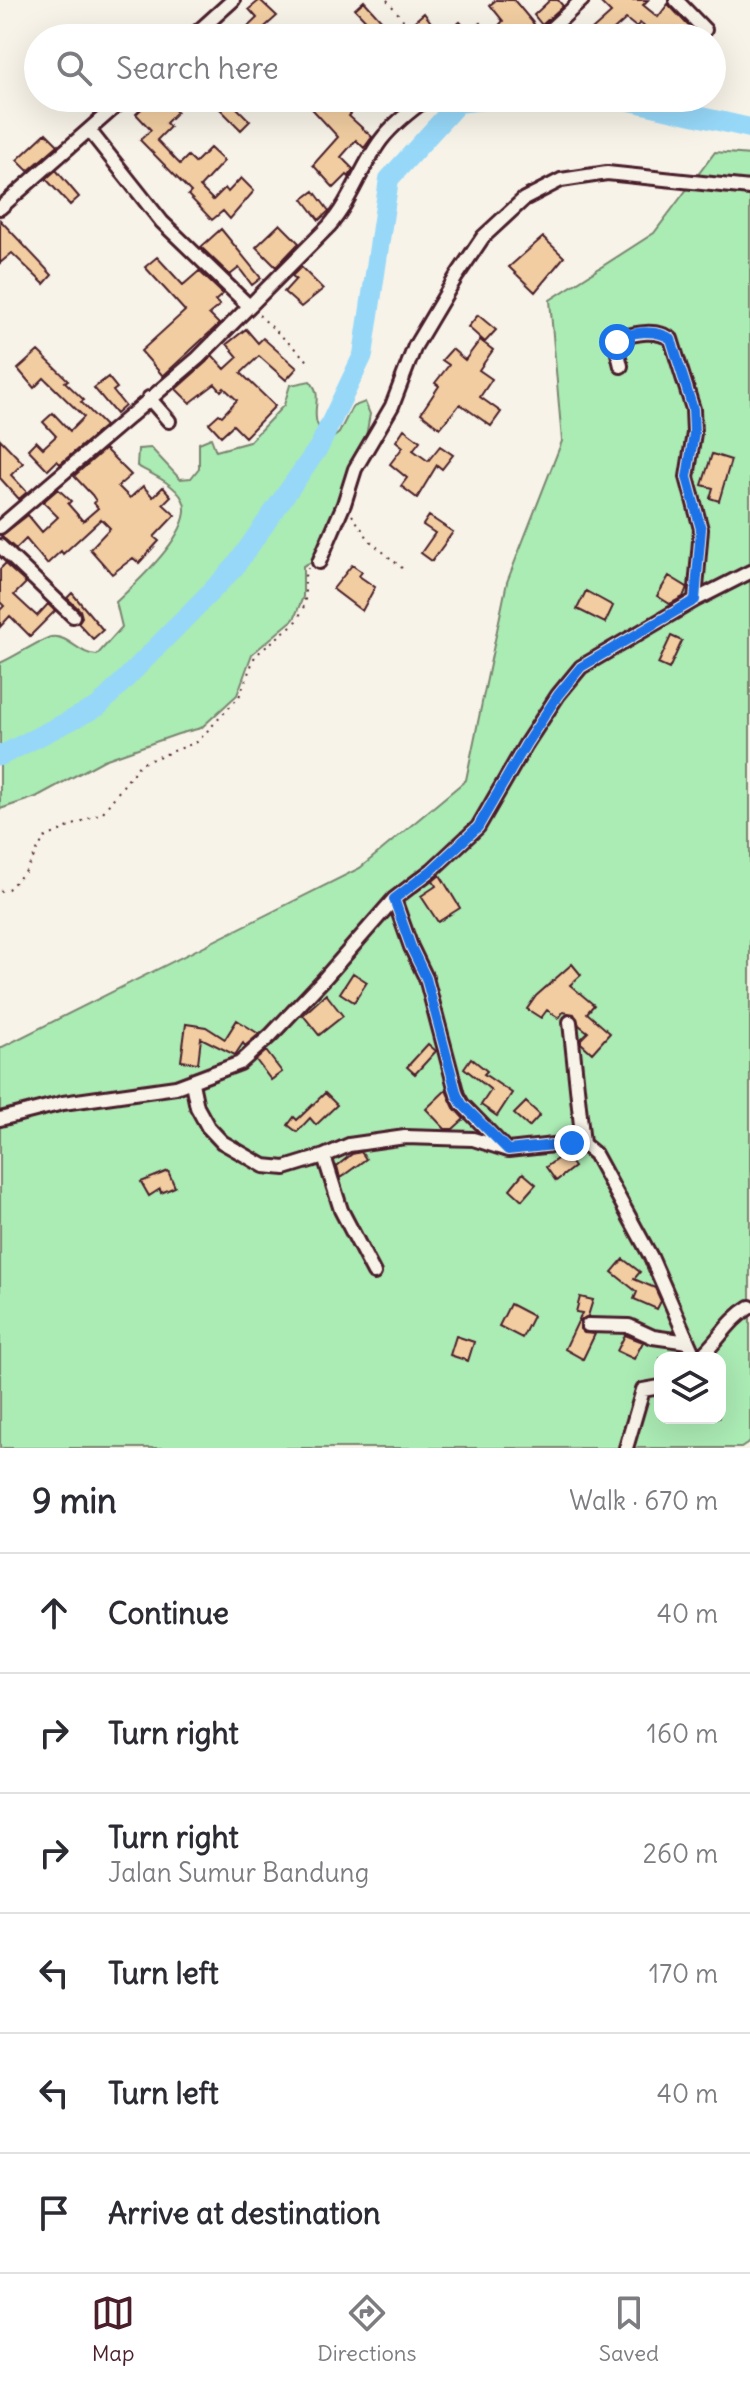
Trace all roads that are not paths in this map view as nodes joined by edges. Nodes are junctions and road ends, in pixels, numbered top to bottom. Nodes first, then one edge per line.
1 (233, 0) edge
2 (582, 0) edge
3 (676, 0) edge
4 (206, 24) edge
5 (556, 24) edge
6 (699, 24) edge
7 (109, 112) edge
8 (409, 112) edge
9 (89, 130) junction
10 (750, 188) edge
11 (0, 208) edge
12 (249, 306) junction
13 (621, 366) dead end
14 (149, 398) junction
15 (169, 421) dead end
16 (0, 527) edge
17 (0, 546) edge
18 (319, 562) road end
19 (750, 572) edge
20 (695, 600) junction
21 (73, 616) dead end
22 (394, 899) junction
23 (570, 1022) dead end
24 (192, 1083) junction
25 (0, 1119) edge
26 (583, 1144) junction
27 (508, 1150) junction
28 (324, 1156) junction
29 (374, 1273) dead end
30 (750, 1307) edge
31 (588, 1325) dead end
32 (688, 1342) junction
33 (694, 1352) edge
34 (706, 1352) edge
35 (654, 1388) edge
36 (626, 1448) edge

1 - 4 street
2 - 5 street
3 - 6 street
7 - 9 street
8 - 12 street
9 - 11 street
9 - 12 street
10 - 18 street
12 - 14 street
13 - 20 street
14 - 15 street
14 - 16 street
17 - 21 street
19 - 20 street
20 - 22 street
22 - 24 street
22 - 27 street
23 - 26 street
24 - 25 street
24 - 28 street
26 - 27 street
26 - 32 street
27 - 28 street
28 - 29 street
30 - 34 street
31 - 32 street
32 - 33 street
35 - 36 street

